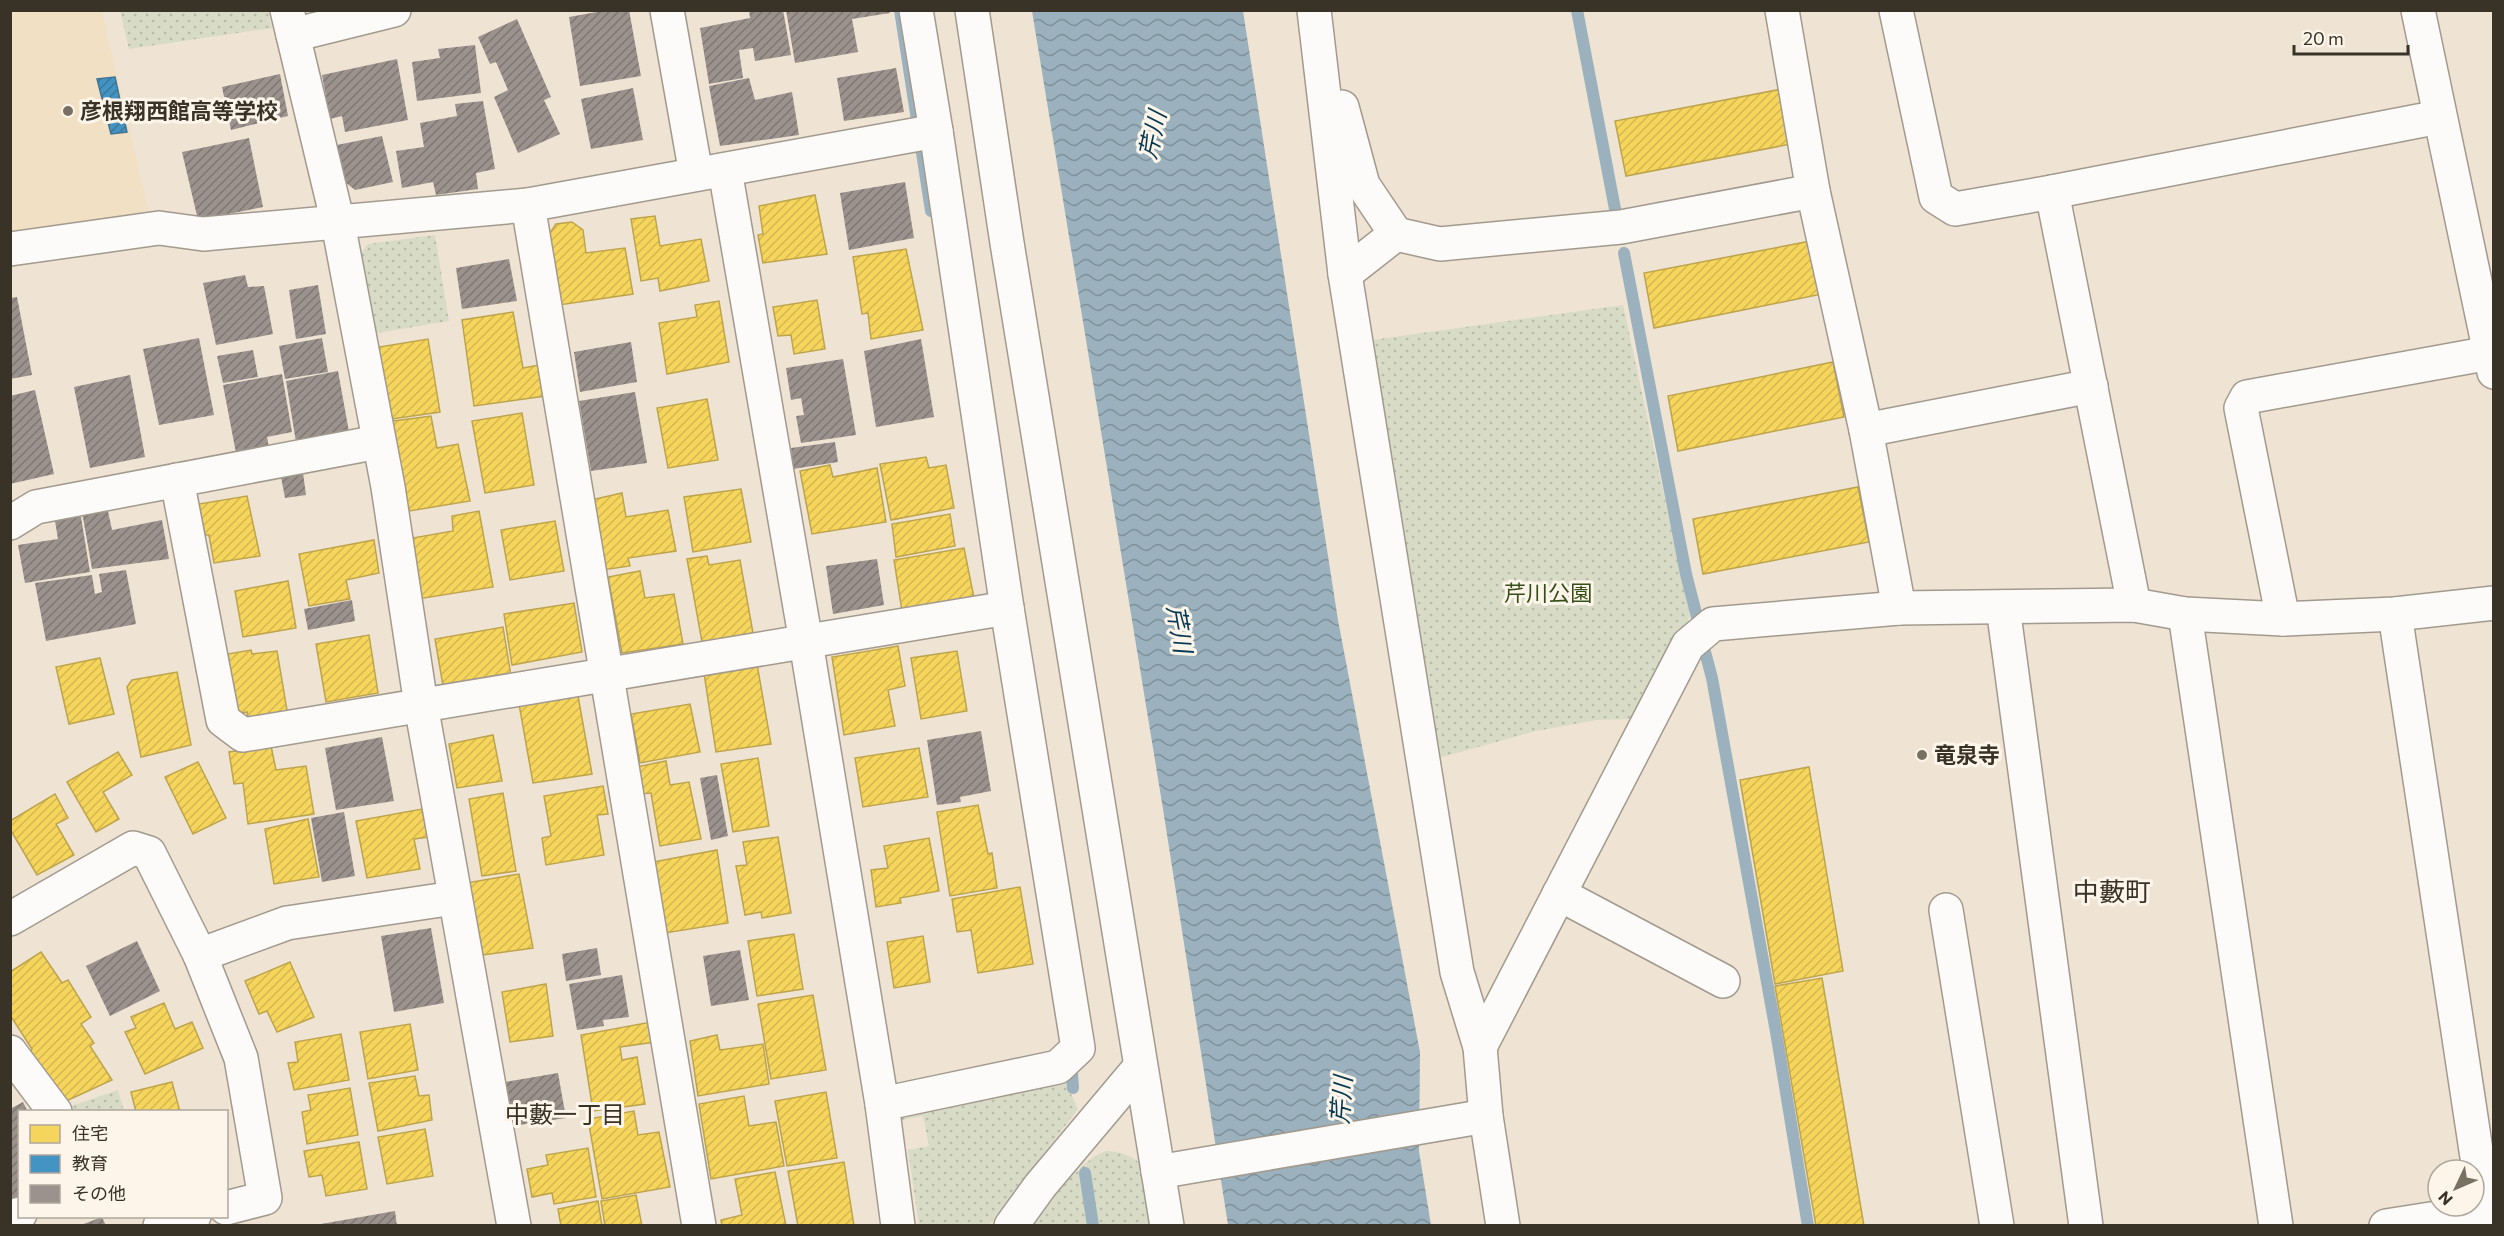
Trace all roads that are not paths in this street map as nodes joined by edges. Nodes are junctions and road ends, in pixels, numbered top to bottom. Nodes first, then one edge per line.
1 (394, 10) edge
2 (667, 10) edge
3 (916, 10) edge
4 (972, 10) edge
5 (1315, 10) edge
6 (1782, 10) edge
7 (1896, 10) edge
8 (2418, 10) edge
9 (290, 23) edge
10 (2439, 117) junction
11 (924, 134) junction
12 (710, 172) junction
13 (1814, 191) junction
14 (2052, 192) junction
15 (528, 205) junction
16 (338, 223) junction
17 (1396, 234) junction
18 (10, 249) edge
19 (1345, 274) junction
20 (2492, 362) edge
21 (2091, 386) junction
22 (1866, 430) junction
23 (378, 442) junction
24 (177, 480) junction
25 (10, 523) edge
26 (2493, 603) edge
27 (2134, 605) junction
28 (2003, 607) junction
29 (1899, 608) junction
30 (998, 609) junction
31 (2185, 614) junction
32 (2395, 614) junction
33 (2283, 619) junction
34 (806, 642) junction
35 (607, 675) junction
36 (421, 705) junction
37 (1559, 894) junction
38 (454, 898) junction
39 (1947, 910) dead end
40 (10, 919) edge
41 (200, 955) junction
42 (1723, 981) dead end
43 (1480, 1047) junction
44 (10, 1052) edge
45 (1140, 1067) junction
46 (21, 1085) edge
47 (882, 1104) junction
48 (52, 1110) edge
49 (1477, 1118) junction
50 (1171, 1169) junction
51 (228, 1207) edge
52 (2489, 1209) edge
53 (187, 1218) edge
54 (160, 1226) edge
55 (514, 1226) edge
56 (699, 1226) edge
57 (898, 1226) edge
58 (1011, 1226) edge
59 (1167, 1226) edge
60 (1503, 1226) edge
61 (1996, 1226) edge
62 (2086, 1226) edge
63 (2276, 1226) edge
64 (2386, 1226) edge

1 - 9 street
2 - 12 street
3 - 11 street
4 - 45 street
5 - 17 street
5 - 19 street
6 - 13 street
7 - 14 street
8 - 10 street
9 - 16 street
10 - 14 street
10 - 20 street
11 - 12 street
11 - 30 street
12 - 15 street
12 - 34 street
13 - 17 street
13 - 22 street
14 - 21 street
15 - 16 street
15 - 35 street
16 - 18 street
16 - 23 street
17 - 19 street
19 - 43 street
20 - 33 street
21 - 22 street
21 - 27 street
22 - 29 street
23 - 24 street
23 - 36 street
24 - 25 street
24 - 36 street
26 - 32 street
27 - 28 street
27 - 31 street
28 - 29 street
28 - 62 street
29 - 37 street
30 - 34 street
30 - 47 street
31 - 33 street
31 - 63 street
32 - 33 street
32 - 52 street
34 - 35 street
34 - 47 street
35 - 36 street
35 - 56 street
36 - 38 street
37 - 42 street
37 - 43 street
38 - 41 street
38 - 55 street
39 - 61 street
40 - 41 street
41 - 51 street
43 - 49 street
44 - 46 street
45 - 50 street
45 - 58 street
46 - 48 street
47 - 57 street
49 - 50 street
49 - 60 street
50 - 59 street
52 - 64 street
53 - 54 street

